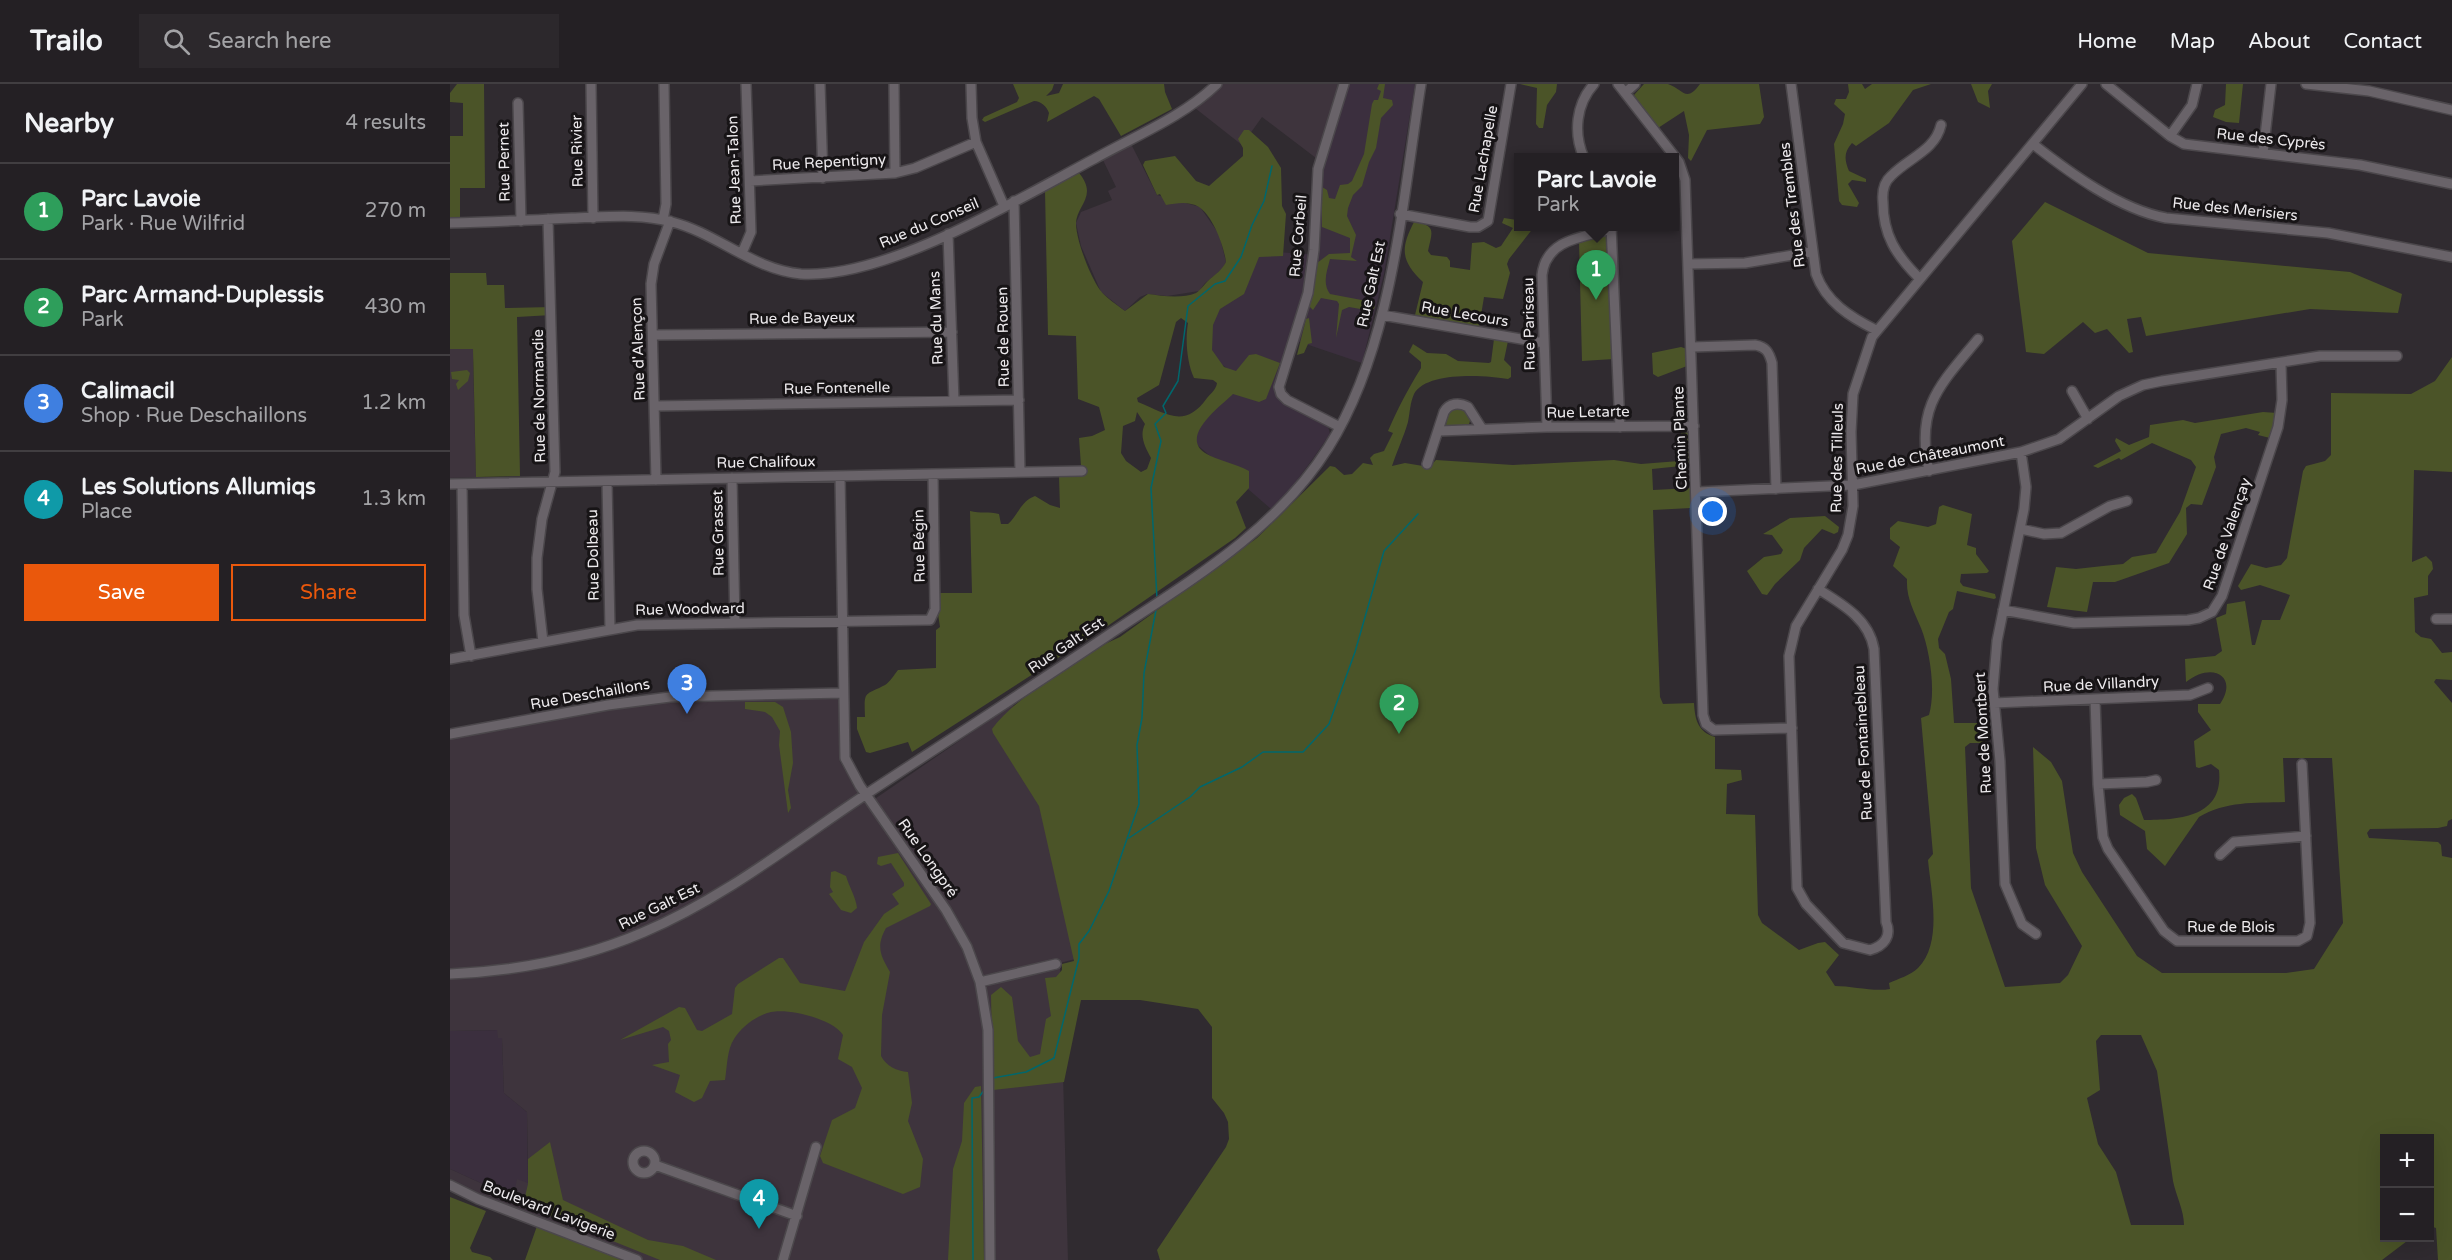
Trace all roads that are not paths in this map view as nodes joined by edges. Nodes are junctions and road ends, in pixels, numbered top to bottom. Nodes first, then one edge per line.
1 (591, 84) edge
2 (664, 84) edge
3 (746, 84) edge
4 (820, 84) edge
5 (894, 84) edge
6 (971, 84) edge
7 (1217, 84) edge
8 (1344, 84) edge
9 (1421, 84) edge
10 (1511, 84) edge
11 (1594, 84) edge
12 (1618, 84) edge
13 (1635, 84) edge
14 (1791, 84) edge
15 (2082, 84) edge
16 (2106, 84) edge
17 (2197, 84) edge
18 (2271, 84) edge
19 (2306, 84) edge
20 (1625, 93) junction
21 (518, 103) dead end
22 (2452, 110) edge
23 (1941, 125) dead end
24 (2170, 136) junction
25 (976, 142) junction
26 (2033, 144) junction
27 (1583, 153) edge
28 (1671, 153) edge
29 (2263, 153) junction
30 (1679, 164) edge
31 (895, 173) junction
32 (823, 178) junction
33 (750, 181) junction
34 (2452, 184) edge
35 (1014, 201) junction
36 (1004, 206) junction
37 (1400, 214) junction
38 (593, 218) junction
39 (548, 219) junction
40 (520, 220) junction
41 (667, 220) junction
42 (450, 224) edge
43 (1599, 231) edge
44 (1612, 231) edge
45 (948, 234) junction
46 (1811, 252) junction
47 (742, 253) junction
48 (2452, 258) edge
49 (1688, 264) junction
50 (1919, 278) junction
51 (1382, 315) junction
52 (1876, 330) junction
53 (952, 332) junction
54 (653, 335) junction
55 (1978, 339) dead end
56 (1544, 343) junction
57 (1692, 346) junction
58 (2397, 356) dead end
59 (2281, 363) junction
60 (2072, 391) dead end
61 (1019, 400) junction
62 (954, 401) junction
63 (655, 406) junction
64 (2088, 419) junction
65 (1694, 426) junction
66 (1546, 427) junction
67 (1620, 427) junction
68 (1340, 428) junction
69 (1482, 429) junction
70 (1439, 432) junction
71 (2021, 452) junction
72 (1427, 464) dead end
73 (1082, 471) dead end
74 (1929, 471) junction
75 (1020, 472) junction
76 (933, 474) junction
77 (840, 476) junction
78 (732, 478) junction
79 (656, 480) junction
80 (607, 481) junction
81 (552, 482) junction
82 (450, 484) edge
83 (462, 484) junction
84 (1853, 485) junction
85 (1776, 489) junction
86 (1697, 492) junction
87 (2127, 501) dead end
88 (2021, 529) junction
89 (1818, 589) junction
90 (2003, 609) junction
91 (933, 617) joint
92 (2436, 619) dead end
93 (2452, 619) edge
94 (842, 622) junction
95 (735, 623) junction
96 (610, 629) junction
97 (543, 642) junction
98 (471, 656) junction
99 (450, 659) edge
100 (2208, 688) dead end
101 (843, 693) junction
102 (2095, 700) junction
103 (1994, 703) junction
104 (1792, 728) junction
105 (450, 734) edge
106 (2302, 764) dead end
107 (2156, 780) dead end
108 (2098, 784) junction
109 (866, 794) junction
110 (2306, 836) junction
111 (2220, 855) dead end
112 (1799, 895) joint
113 (2036, 934) dead end
114 (1056, 964) dead end
115 (450, 974) edge
116 (980, 982) junction
117 (816, 1147) dead end
118 (655, 1165) dead end
119 (450, 1185) edge
120 (797, 1216) junction
121 (638, 1260) edge
122 (783, 1260) edge
123 (990, 1260) edge

1 - 38 street, Rue Rivier
2 - 41 street, Rue d'Alençon
3 - 33 street, Rue Jean-Talon
4 - 32 street
5 - 31 street
6 - 25 street
7 - 35 street, Rue du Conseil
8 - 68 street, Rue Corbeil
9 - 37 street, Rue Galt Est
10 - 37 street, Rue Lachapelle
11 - 27 street
12 - 20 street, Chemin Plante
13 - 20 street
14 - 46 street, Rue des Trembles
15 - 26 street, Rue des Tilleuls
16 - 24 street, Rue des Cyprès
17 - 24 street
18 - 29 street
19 - 22 street
20 - 28 street, Chemin Plante
21 - 40 street, Rue Pernet
23 - 50 street
24 - 29 street, Rue des Cyprès
25 - 31 street, Rue Repentigny
25 - 36 street
26 - 48 street, Rue des Merisiers
26 - 50 street, Rue des Tilleuls
29 - 34 street, Rue des Cyprès
30 - 49 street, Chemin Plante
31 - 32 street, Rue Repentigny
32 - 33 street, Rue Repentigny
33 - 47 street, Rue Jean-Talon
35 - 36 street, Rue du Conseil
35 - 61 street, Rue de Rouen
36 - 45 street, Rue du Conseil
37 - 51 street, Rue Galt Est
38 - 39 street, Rue du Conseil
38 - 41 street, Rue du Conseil
39 - 40 street, Rue du Conseil
39 - 81 street, Rue de Normandie
40 - 42 street, Rue du Conseil
41 - 47 street, Rue du Conseil
41 - 54 street, Rue d'Alençon
43 - 56 street, Rue Pariseau
44 - 67 street
45 - 47 street, Rue du Conseil
45 - 53 street, Rue du Mans
46 - 49 street
46 - 52 street, Rue des Trembles
49 - 57 street, Chemin Plante
50 - 52 street, Rue des Tilleuls
51 - 56 street, Rue Lecours
51 - 68 street, Rue Galt Est
52 - 84 street, Rue des Tilleuls
53 - 54 street, Rue de Bayeux
53 - 62 street, Rue du Mans
54 - 63 street, Rue d'Alençon
55 - 74 street
56 - 66 street, Rue Pariseau
57 - 65 street, Chemin Plante
57 - 85 street
58 - 59 street, Rue de Châteaumont
59 - 64 street, Rue de Châteaumont
59 - 90 street, Rue de Valençay
60 - 64 street
61 - 62 street, Rue Fontenelle
61 - 75 street, Rue de Rouen
62 - 63 street, Rue Fontenelle
63 - 79 street, Rue d'Alençon
64 - 71 street, Rue de Châteaumont
65 - 67 street, Rue Letarte
65 - 86 street, Chemin Plante
66 - 67 street, Rue Letarte
66 - 69 street, Rue Letarte
68 - 109 street, Rue Galt Est
69 - 70 street, Rue Letarte
69 - 70 street
70 - 72 street
71 - 74 street, Rue de Châteaumont
71 - 88 street, Rue de Montbert
73 - 75 street, Rue Chalifoux
74 - 84 street, Rue de Châteaumont
75 - 76 street, Rue Chalifoux
76 - 77 street, Rue Chalifoux
76 - 91 street, Rue Bégin
77 - 78 street, Rue Chalifoux
77 - 94 street, Rue Longpré
78 - 79 street, Rue Chalifoux
78 - 95 street, Rue Grasset
79 - 80 street, Rue Chalifoux
80 - 81 street, Rue Chalifoux
80 - 96 street, Rue Dolbeau
81 - 83 street, Rue Chalifoux
81 - 97 street, Rue de Normandie
82 - 83 street, Rue Chalifoux
83 - 98 street
84 - 85 street, Rue de Châteaumont
84 - 89 street, Rue des Tilleuls
85 - 86 street, Rue de Châteaumont
86 - 104 street, Chemin Plante
87 - 88 street
88 - 90 street, Rue de Montbert
89 - 104 street, Rue des Tilleuls
89 - 112 street, Rue de Fontainebleau
90 - 103 street, Rue de Montbert
91 - 94 street, Rue Woodward
92 - 93 street
94 - 95 street, Rue Woodward
94 - 101 street, Rue Longpré
95 - 96 street, Rue Woodward
96 - 97 street, Rue Woodward
97 - 98 street, Rue Woodward
98 - 99 street, Rue Woodward
100 - 102 street, Rue de Villandry
101 - 105 street, Rue Deschaillons
101 - 109 street, Rue Longpré
102 - 103 street, Rue de Villandry
102 - 108 street, Rue de Blois
103 - 113 street, Rue de Montbert
104 - 112 street, Rue des Tilleuls
106 - 110 street, Rue de Blois
107 - 108 street
108 - 110 street, Rue de Blois
109 - 115 street, Rue Galt Est
109 - 116 street, Rue Longpré
110 - 111 street
114 - 116 street
116 - 123 street, Rue Longpré
117 - 120 street
118 - 120 street
119 - 121 street, Boulevard Lavigerie
120 - 122 street

